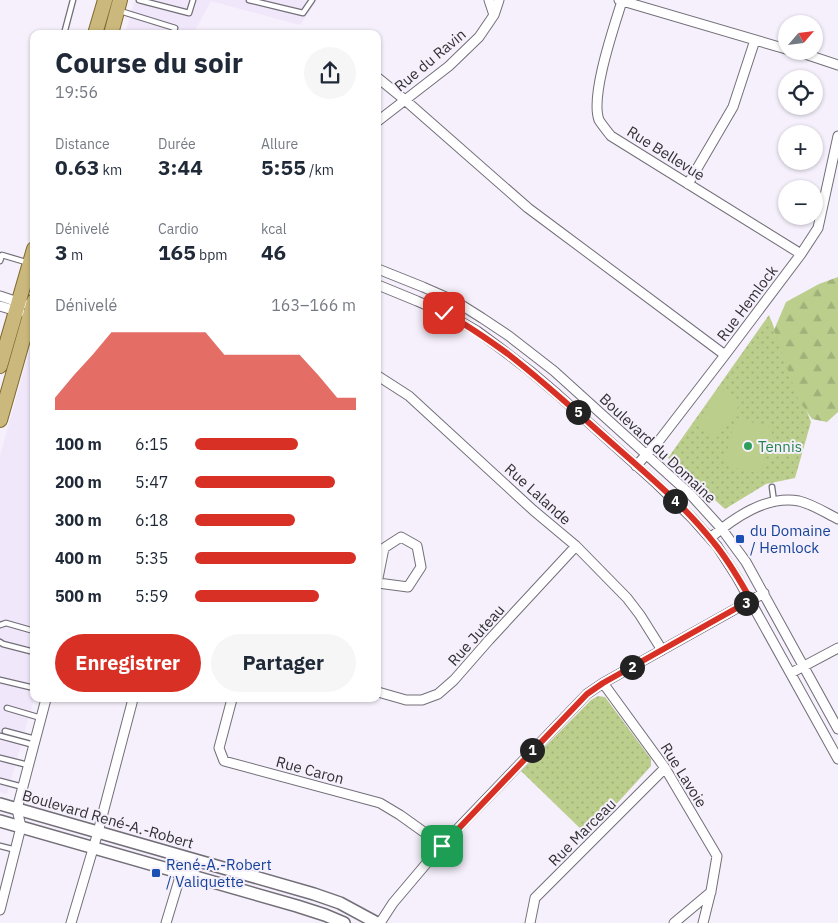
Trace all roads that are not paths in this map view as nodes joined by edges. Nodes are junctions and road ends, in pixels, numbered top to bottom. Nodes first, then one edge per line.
1 (73, 0) edge
2 (143, 0) edge
3 (193, 0) edge
4 (249, 0) edge
5 (312, 0) edge
6 (489, 0) edge
7 (499, 0) edge
8 (620, 0) edge
9 (104, 3) edge
10 (119, 5) edge
11 (494, 15) junction
12 (65, 30) edge
13 (96, 30) edge
14 (111, 30) edge
15 (174, 30) edge
16 (755, 40) junction
17 (778, 47) edge
18 (823, 59) edge
19 (838, 65) edge
20 (381, 80) edge
21 (405, 100) junction
22 (381, 119) edge
23 (838, 136) edge
24 (688, 184) junction
25 (801, 254) junction
26 (0, 261) edge
27 (30, 263) joint
28 (381, 270) edge
29 (381, 286) edge
30 (0, 296) edge
31 (0, 306) edge
32 (28, 308) edge
33 (4, 337) edge
34 (725, 355) junction
35 (0, 363) edge
36 (15, 366) junction
37 (381, 378) edge
38 (0, 419) edge
39 (646, 454) junction
40 (636, 466) junction
41 (772, 487) dead end
42 (774, 502) junction
43 (838, 519) edge
44 (721, 528) junction
45 (710, 538) junction
46 (576, 546) junction
47 (381, 563) edge
48 (381, 584) edge
49 (764, 593) junction
50 (751, 600) junction
51 (0, 625) edge
52 (30, 630) edge
53 (0, 642) edge
54 (838, 648) edge
55 (662, 650) junction
56 (30, 651) edge
57 (804, 666) junction
58 (791, 673) junction
59 (0, 680) edge
60 (603, 683) junction
61 (30, 687) edge
62 (381, 693) edge
63 (45, 702) edge
64 (132, 702) edge
65 (231, 702) edge
66 (7, 708) dead end
67 (41, 718) junction
68 (838, 729) edge
69 (5, 731) dead end
70 (0, 736) edge
71 (34, 742) junction
72 (0, 758) edge
73 (838, 759) edge
74 (28, 765) junction
75 (665, 768) junction
76 (0, 781) edge
77 (23, 788) junction
78 (0, 804) edge
79 (17, 809) junction
80 (0, 821) edge
81 (21, 828) junction
82 (98, 832) junction
83 (0, 846) edge
84 (442, 846) junction
85 (92, 848) junction
86 (16, 850) junction
87 (186, 857) junction
88 (181, 873) junction
89 (5, 878) edge
90 (711, 891) junction
91 (0, 910) edge
92 (71, 923) edge
93 (166, 923) edge
94 (344, 923) edge
95 (378, 923) edge
96 (530, 923) edge
97 (674, 923) edge
98 (703, 923) edge

1 - 12 lane
2 - 3 lane
4 - 5 lane
6 - 11 street
7 - 11 street, Rue du Ravin
8 - 16 street
8 - 24 street, Rue Bellevue
9 - 10 lane
9 - 13 main road
10 - 14 main road
10 - 15 lane
11 - 21 street, Rue du Ravin
16 - 17 street
16 - 24 street
18 - 19 street
20 - 21 street
21 - 22 street, Rue du Ravin
21 - 34 street
23 - 25 street, Rue Hemlock
24 - 25 street, Rue Bellevue
25 - 34 street, Rue Hemlock
26 - 27 lane
27 - 32 main road
28 - 39 street, Boulevard du Domaine
29 - 40 street, Boulevard du Domaine
30 - 32 street
31 - 32 street
32 - 33 main road
32 - 36 main road
33 - 35 main road
34 - 39 street, Rue Hemlock
35 - 36 lane
36 - 38 main road
37 - 46 street, Rue Lalande
39 - 40 street, Rue Hemlock
39 - 44 street, Boulevard du Domaine
40 - 45 street, Boulevard du Domaine
41 - 42 lane
42 - 43 street
42 - 44 street
44 - 45 street
44 - 49 street, Boulevard du Domaine
45 - 50 street, Boulevard du Domaine
46 - 55 street, Rue Lalande
46 - 62 street, Rue Juteau
47 - 48 street
49 - 50 street
49 - 57 street, Boulevard du Domaine
50 - 55 street
50 - 58 street, Boulevard du Domaine
51 - 52 lane
53 - 56 lane
54 - 57 street
55 - 60 street
57 - 58 street
57 - 68 street, Boulevard du Domaine
58 - 73 street, Boulevard du Domaine
59 - 61 lane
60 - 75 street, Rue Lavoie
60 - 84 street
63 - 67 street
64 - 82 street
65 - 84 street, Rue Caron
66 - 67 lane
67 - 71 street
69 - 71 lane
70 - 71 lane
71 - 74 street
72 - 74 lane
74 - 77 street
75 - 90 street, Rue Lavoie
75 - 96 street, Rue Marceau
76 - 77 lane
77 - 79 street
78 - 79 street, Boulevard René-A.-Robert
79 - 81 street
79 - 82 street, Boulevard René-A.-Robert
80 - 81 street, Boulevard René-A.-Robert
81 - 85 street, Boulevard René-A.-Robert
81 - 86 street
82 - 85 street
82 - 87 street, Boulevard René-A.-Robert
83 - 86 lane
84 - 95 street
85 - 88 street, Boulevard René-A.-Robert
85 - 92 street
86 - 89 street
87 - 88 street
87 - 95 street, Boulevard René-A.-Robert
88 - 93 street
88 - 94 street, Boulevard René-A.-Robert
89 - 91 street
90 - 97 street
90 - 98 street, Rue Lavoie

